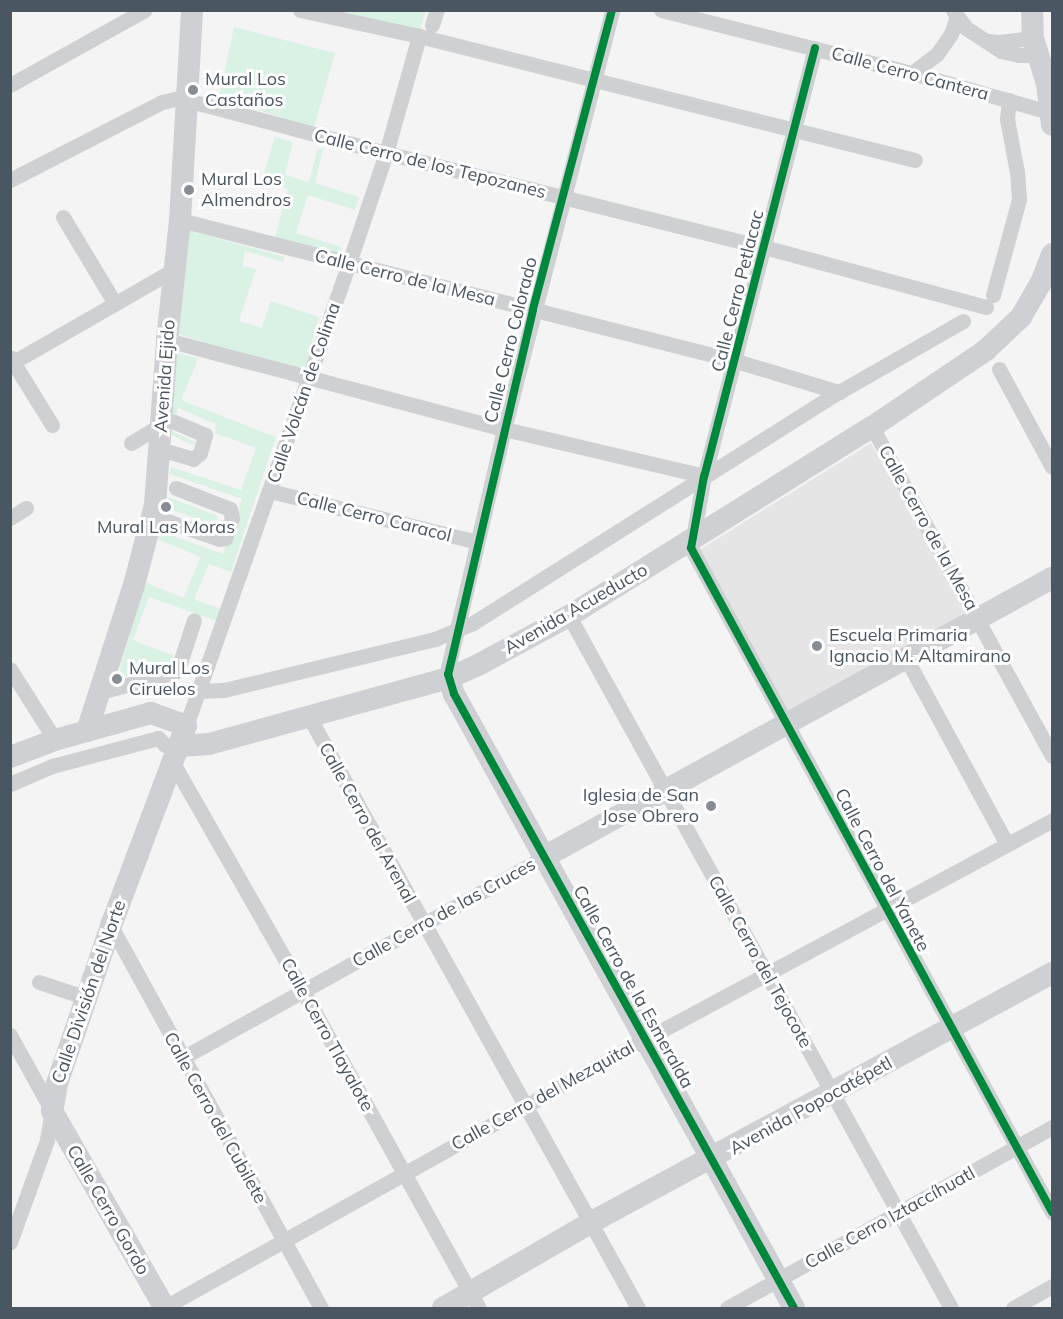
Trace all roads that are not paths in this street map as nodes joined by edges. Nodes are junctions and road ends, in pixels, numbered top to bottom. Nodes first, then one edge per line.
1 (145, 10) edge
2 (192, 10) edge
3 (300, 10) edge
4 (437, 10) edge
5 (612, 10) edge
6 (661, 10) edge
7 (1032, 10) edge
8 (955, 14) edge
9 (432, 25) dead end
10 (419, 36) junction
11 (1046, 46) edge
12 (814, 48) junction
13 (912, 74) junction
14 (595, 82) junction
15 (10, 85) edge
16 (1009, 100) junction
17 (188, 101) junction
18 (1052, 117) edge
19 (793, 131) junction
20 (386, 153) junction
21 (915, 160) dead end
22 (10, 180) edge
23 (564, 198) junction
24 (63, 217) dead end
25 (180, 220) junction
26 (764, 247) junction
27 (1053, 254) edge
28 (349, 263) junction
29 (175, 269) junction
30 (114, 302) junction
31 (533, 310) junction
32 (963, 321) dead end
33 (167, 340) junction
34 (12, 361) edge
35 (736, 361) junction
36 (999, 369) dead end
37 (309, 379) junction
38 (839, 392) junction
39 (168, 424) junction
40 (51, 425) dead end
41 (872, 427) junction
42 (504, 429) junction
43 (131, 443) dead end
44 (159, 449) junction
45 (1053, 467) edge
46 (704, 476) junction
47 (176, 488) dead end
48 (270, 491) junction
49 (26, 508) dead end
50 (153, 516) junction
51 (10, 518) edge
52 (690, 541) junction
53 (477, 542) junction
54 (1053, 578) edge
55 (569, 616) junction
56 (977, 618) junction
57 (194, 621) dead end
58 (457, 630) junction
59 (907, 660) junction
60 (10, 669) edge
61 (448, 678) junction
62 (198, 691) junction
63 (100, 692) junction
64 (308, 715) junction
65 (787, 725) junction
66 (87, 731) junction
67 (56, 740) junction
68 (180, 745) junction
69 (1053, 756) edge
70 (10, 757) edge
71 (10, 784) edge
72 (665, 789) junction
73 (1053, 820) edge
74 (1008, 844) junction
75 (544, 857) junction
76 (886, 909) junction
77 (423, 925) junction
78 (111, 926) junction
79 (1053, 973) edge
80 (767, 974) junction
81 (39, 982) dead end
82 (303, 991) junction
83 (87, 998) junction
84 (951, 1029) junction
85 (10, 1035) edge
86 (644, 1040) junction
87 (182, 1058) junction
88 (17, 1063) edge
89 (833, 1094) junction
90 (524, 1106) junction
91 (52, 1111) junction
92 (1053, 1127) edge
93 (1016, 1147) junction
94 (713, 1159) junction
95 (405, 1174) junction
96 (1053, 1212) edge
97 (898, 1214) junction
98 (590, 1223) junction
99 (283, 1240) junction
100 (10, 1242) edge
101 (778, 1281) junction
102 (1053, 1286) edge
103 (474, 1301) edge
104 (164, 1308) edge
105 (321, 1308) edge
106 (443, 1308) edge
107 (638, 1308) edge
108 (727, 1308) edge
109 (794, 1308) edge
110 (951, 1308) edge
111 (1013, 1308) edge

1 - 15 street
2 - 17 street, Avenida Ejido
3 - 10 street
4 - 9 street
5 - 14 street, Calle Cerro Colorado
6 - 12 street, Calle Cerro Cantera
7 - 11 street
8 - 11 street
8 - 13 street
10 - 14 street
10 - 20 street, Calle Volcán de Colima
11 - 18 street
12 - 13 street, Calle Cerro Cantera
12 - 19 street, Calle Cerro Petlacac
13 - 16 street, Calle Cerro Cantera
14 - 19 street
14 - 23 street, Calle Cerro Colorado
16 - 18 street, Calle Cerro Cantera
16 - 26 street, Calle Cerro de los Tepozanes
17 - 20 street, Calle Cerro de los Tepozanes
17 - 22 street, Calle Cerro de los Tepozanes
17 - 25 street, Avenida Ejido
19 - 21 street
19 - 26 street, Calle Cerro Petlacac
20 - 23 street, Calle Cerro de los Tepozanes
20 - 28 street, Calle Volcán de Colima
23 - 26 street, Calle Cerro de los Tepozanes
23 - 31 street, Calle Cerro Colorado
24 - 30 street
25 - 28 street, Calle Cerro de la Mesa
25 - 29 street, Avenida Ejido
26 - 35 street, Calle Cerro Petlacac
27 - 41 street, Avenida Acueducto
28 - 31 street, Calle Cerro de la Mesa
28 - 37 street, Calle Volcán de Colima
29 - 30 street
29 - 33 street, Avenida Ejido
30 - 34 street
31 - 35 street, Calle Cerro de la Mesa
31 - 42 street, Calle Cerro Colorado
32 - 38 street
33 - 37 street
33 - 39 street, Avenida Ejido
34 - 40 street
35 - 38 street, Calle Cerro de la Mesa
35 - 46 street, Calle Cerro Petlacac
36 - 45 street
37 - 42 street
37 - 48 street, Calle Volcán de Colima
38 - 46 street
39 - 43 street
39 - 44 street, Avenida Ejido
39 - 44 street
41 - 52 street, Avenida Acueducto
41 - 56 street, Calle Cerro de la Mesa
42 - 46 street
42 - 53 street, Calle Cerro Colorado
44 - 50 street, Avenida Ejido
46 - 52 street, Calle Cerro Petlacac
46 - 58 street
47 - 50 street
48 - 53 street, Calle Cerro Caracol
48 - 62 street, Calle Volcán de Colima
49 - 51 street
50 - 63 street, Avenida Ejido
52 - 55 street, Avenida Acueducto
52 - 65 street, Calle Cerro del Yanete
53 - 58 street, Calle Cerro Colorado
54 - 56 street, Calle Cerro de las Cruces
55 - 61 street, Avenida Acueducto
55 - 72 street, Calle Cerro del Tejocote
56 - 59 street, Calle Cerro de las Cruces
56 - 69 street, Calle Cerro de la Mesa
57 - 63 street
58 - 61 street, Calle Cerro Colorado
58 - 62 street
59 - 65 street, Calle Cerro de las Cruces
59 - 74 street
60 - 67 street
61 - 64 street, Avenida Acueducto
61 - 75 street, Calle Cerro de la Esmeralda
62 - 68 street, Calle Volcán de Colima
63 - 66 street, Avenida Ejido
64 - 68 street, Avenida Acueducto
64 - 77 street, Calle Cerro del Arenal
65 - 72 street, Calle Cerro de las Cruces
65 - 76 street, Calle Cerro del Yanete
66 - 67 street, Avenida Acueducto
66 - 68 street, Avenida Acueducto
67 - 70 street, Avenida Acueducto
68 - 71 street, Avenida Acueducto
68 - 78 street, Calle División del Norte
68 - 82 street, Calle Cerro Tlayalote
72 - 75 street, Calle Cerro de las Cruces
72 - 80 street, Calle Cerro del Tejocote
73 - 74 street, Calle Cerro del Mezquital
74 - 76 street, Calle Cerro del Mezquital
75 - 77 street, Calle Cerro de las Cruces
75 - 86 street, Calle Cerro de la Esmeralda
76 - 80 street, Calle Cerro del Mezquital
76 - 84 street, Calle Cerro del Yanete
77 - 82 street, Calle Cerro de las Cruces
77 - 90 street, Calle Cerro del Arenal
78 - 83 street, Calle División del Norte
78 - 87 street, Calle Cerro del Cubilete
79 - 84 street, Avenida Popocatépetl
80 - 86 street, Calle Cerro del Mezquital
80 - 89 street, Calle Cerro del Tejocote
81 - 83 street
82 - 87 street, Calle Cerro de las Cruces
82 - 95 street, Calle Cerro Tlayalote
83 - 91 street, Calle División del Norte
84 - 89 street, Avenida Popocatépetl
84 - 93 street, Calle Cerro del Yanete
85 - 88 street
86 - 90 street, Calle Cerro del Mezquital
86 - 94 street, Calle Cerro de la Esmeralda
87 - 99 street, Calle Cerro del Cubilete
88 - 91 street
89 - 94 street, Avenida Popocatépetl
89 - 97 street, Calle Cerro del Tejocote
90 - 95 street, Calle Cerro del Mezquital
90 - 98 street, Calle Cerro del Arenal
91 - 100 street, Calle División del Norte
91 - 104 street, Calle Cerro Gordo
92 - 93 street, Calle Cerro Iztaccíhuatl
93 - 96 street, Calle Cerro del Yanete
93 - 97 street, Calle Cerro Iztaccíhuatl
94 - 98 street, Avenida Popocatépetl
94 - 101 street, Calle Cerro de la Esmeralda
95 - 99 street, Calle Cerro del Mezquital
95 - 103 street, Calle Cerro Tlayalote
97 - 101 street, Calle Cerro Iztaccíhuatl
97 - 110 street, Calle Cerro del Tejocote
98 - 103 street, Avenida Popocatépetl
98 - 107 street, Calle Cerro del Arenal
99 - 104 street, Calle Cerro del Mezquital
99 - 105 street, Calle Cerro del Cubilete
101 - 108 street, Calle Cerro Iztaccíhuatl
101 - 109 street, Calle Cerro de la Esmeralda
102 - 111 street
103 - 106 street, Avenida Popocatépetl

